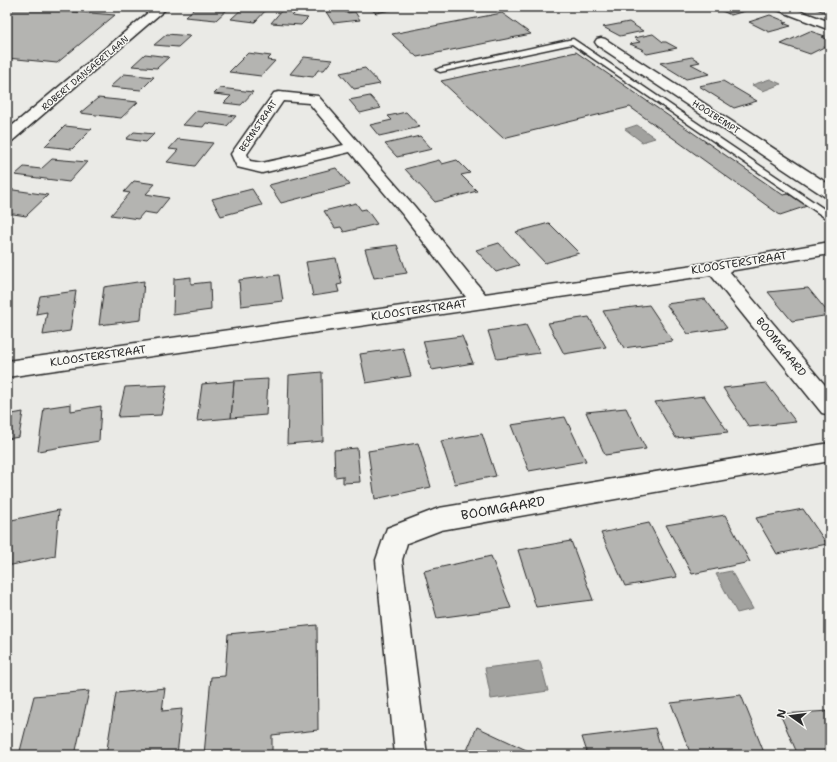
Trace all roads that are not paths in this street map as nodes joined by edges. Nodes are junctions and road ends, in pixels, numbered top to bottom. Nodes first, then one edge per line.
1 (162, 7) edge
2 (780, 7) edge
3 (830, 26) edge
4 (601, 42) dead end
5 (440, 70) dead end
6 (7, 138) edge
7 (354, 147) junction
8 (830, 192) edge
9 (830, 218) edge
10 (830, 248) edge
11 (716, 268) junction
12 (480, 301) junction
13 (7, 369) edge
14 (830, 407) edge
15 (830, 452) edge
16 (411, 755) edge

1 - 6 street, ROBERT DANSAERTLAAN
2 - 3 street
4 - 8 street, HOOIBEMPT
5 - 9 lane
7 - 7 street, BERMSTRAAT
7 - 12 street, BERMSTRAAT
10 - 11 street, KLOOSTERSTRAAT
11 - 12 street, KLOOSTERSTRAAT
11 - 14 street, BOOMGAARD
12 - 13 street, KLOOSTERSTRAAT
15 - 16 street, BOOMGAARD

